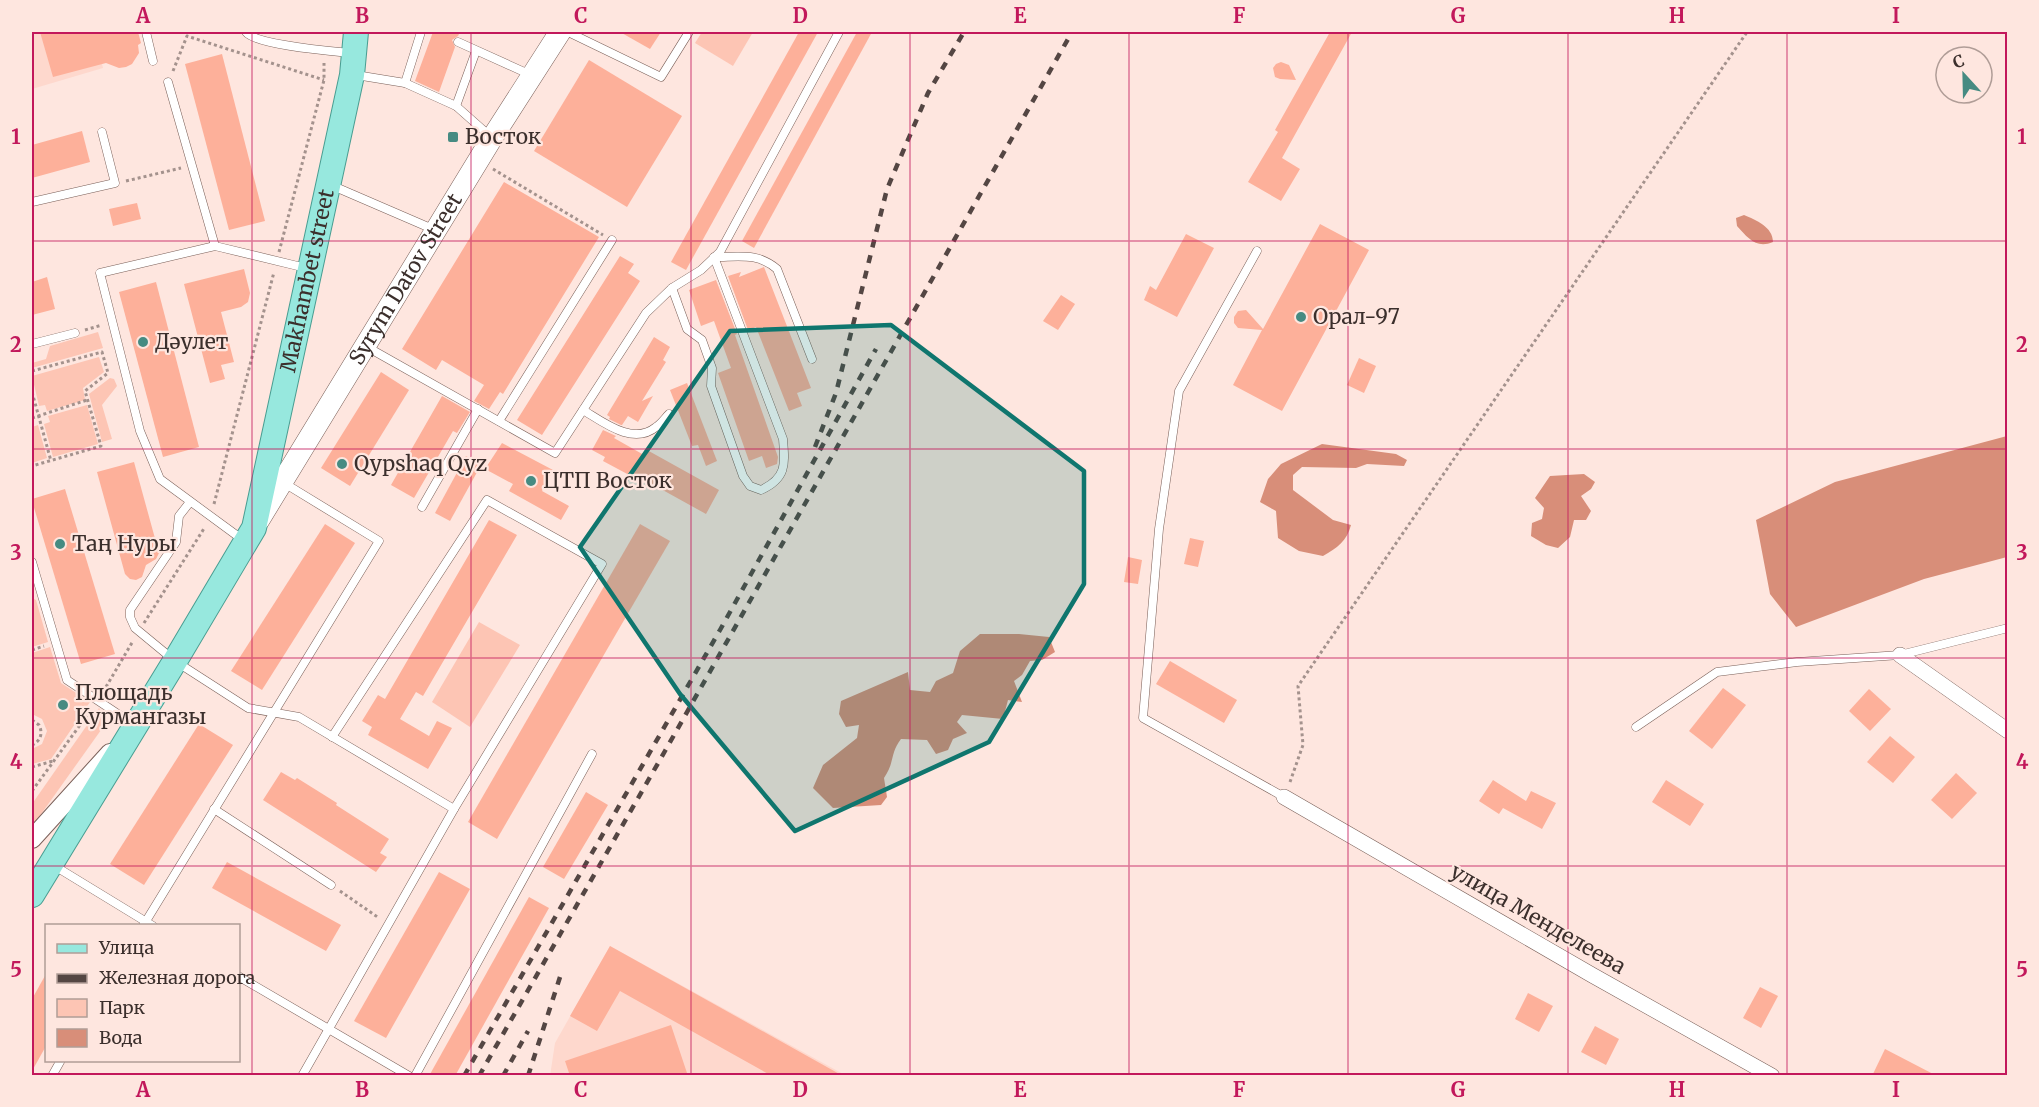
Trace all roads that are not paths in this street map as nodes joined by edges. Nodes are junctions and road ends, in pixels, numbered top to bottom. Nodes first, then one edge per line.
1 (146, 32) edge
2 (246, 32) edge
3 (421, 32) edge
4 (560, 32) edge
5 (568, 32) edge
6 (689, 32) edge
7 (838, 32) edge
8 (458, 42) dead end
9 (476, 51) junction
10 (354, 53) edge
11 (153, 61) dead end
12 (533, 75) junction
13 (168, 82) road end
14 (405, 83) junction
15 (456, 106) junction
16 (102, 132) dead end
17 (492, 138) junction
18 (328, 184) junction
19 (32, 202) edge
20 (436, 230) junction
21 (612, 240) road end
22 (215, 246) junction
23 (1257, 251) dead end
24 (714, 257) junction
25 (310, 269) junction
26 (672, 288) junction
27 (75, 333) road end
28 (32, 344) edge
29 (365, 346) junction
30 (812, 359) dead end
31 (478, 410) junction
32 (583, 410) junction
33 (669, 414) dead end
34 (499, 422) junction
35 (282, 482) junction
36 (190, 502) junction
37 (422, 507) dead end
38 (250, 535) junction
39 (32, 562) edge
40 (2007, 628) edge
41 (1900, 655) junction
42 (175, 661) junction
43 (273, 712) junction
44 (136, 725) junction
45 (1636, 727) dead end
46 (2007, 731) edge
47 (332, 737) junction
48 (592, 754) dead end
49 (1284, 797) joint
50 (214, 809) junction
51 (454, 809) junction
52 (32, 839) edge
53 (41, 867) edge
54 (331, 885) road end
55 (32, 895) edge
56 (148, 924) edge
57 (240, 977) edge
58 (328, 1029) junction
59 (60, 1062) edge
60 (52, 1076) edge
61 (302, 1076) edge
62 (409, 1076) edge
63 (415, 1076) edge
64 (1772, 1076) edge

1 - 11 lane
2 - 10 lane
3 - 14 lane
4 - 12 main road, Syrym Datov Street
5 - 6 lane
7 - 24 lane
8 - 9 lane
9 - 12 lane
9 - 15 lane
10 - 14 lane
10 - 18 main road, Makhambet street
12 - 17 main road, Syrym Datov Street
13 - 22 lane
14 - 15 lane
15 - 17 lane
16 - 19 lane
17 - 20 main road, Syrym Datov Street
18 - 20 lane
18 - 25 main road, Makhambet street
20 - 29 main road, Syrym Datov Street
21 - 34 lane
22 - 25 lane
22 - 36 lane
23 - 49 lane
24 - 26 lane
24 - 26 lane
24 - 30 lane
25 - 38 main road, Makhambet street
26 - 32 lane
27 - 28 lane
29 - 31 lane
29 - 35 main road, Syrym Datov Street
31 - 34 lane
31 - 37 lane
32 - 33 lane
32 - 34 lane
35 - 38 main road, Syrym Datov Street
35 - 43 lane
36 - 38 lane
36 - 42 lane
38 - 42 main road, Makhambet street
39 - 44 lane
40 - 41 lane
41 - 45 lane
41 - 46 street
42 - 43 lane
42 - 44 main road, Makhambet street
43 - 47 lane
43 - 50 lane
44 - 52 street
44 - 53 main road, Makhambet street
47 - 51 lane
47 - 51 lane
48 - 63 lane
49 - 64 street, улица Менделеева
50 - 54 lane
50 - 56 lane
51 - 58 lane
53 - 55 main road, Makhambet street
53 - 56 lane
57 - 58 lane
58 - 61 lane
58 - 62 lane
59 - 60 lane

